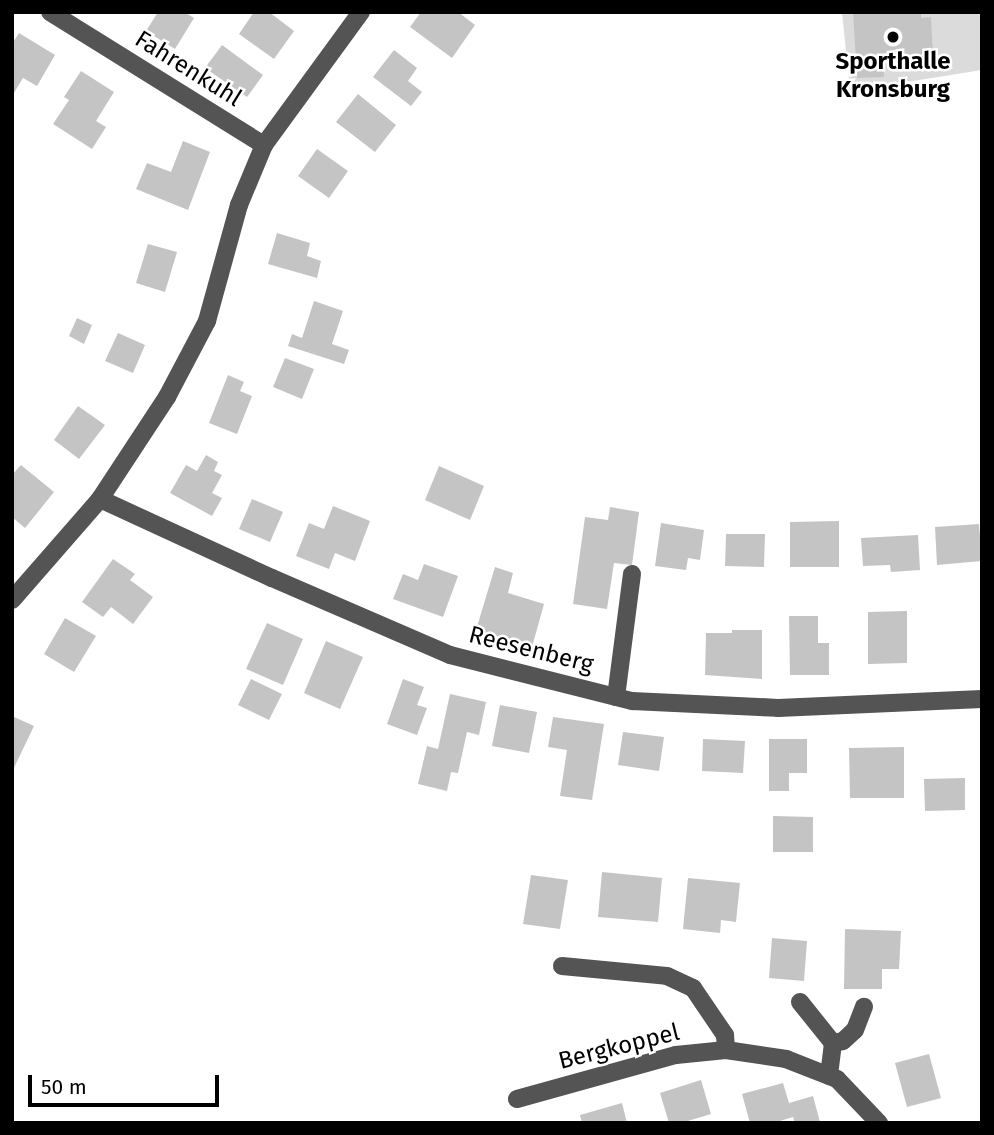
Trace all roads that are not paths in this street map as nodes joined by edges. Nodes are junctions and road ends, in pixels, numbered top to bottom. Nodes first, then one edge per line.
1 (50, 12) edge
2 (361, 12) edge
3 (264, 145) junction
4 (100, 499) junction
5 (632, 574) dead end
6 (12, 600) edge
7 (616, 697) junction
8 (982, 699) edge
9 (562, 966) dead end
10 (800, 1002) dead end
11 (864, 1007) dead end
12 (833, 1044) junction
13 (726, 1051) junction
14 (829, 1076) junction
15 (517, 1099) dead end
16 (879, 1123) edge

1 - 3 street, Fahrenkuhl
2 - 3 street
3 - 4 street
4 - 6 street
4 - 7 street, Reesenberg
5 - 7 street
7 - 8 street, Reesenberg
9 - 13 street
10 - 12 street
11 - 12 street
12 - 14 street
13 - 14 street, Bergkoppel
13 - 15 street, Bergkoppel
14 - 16 street, Bergkoppel

